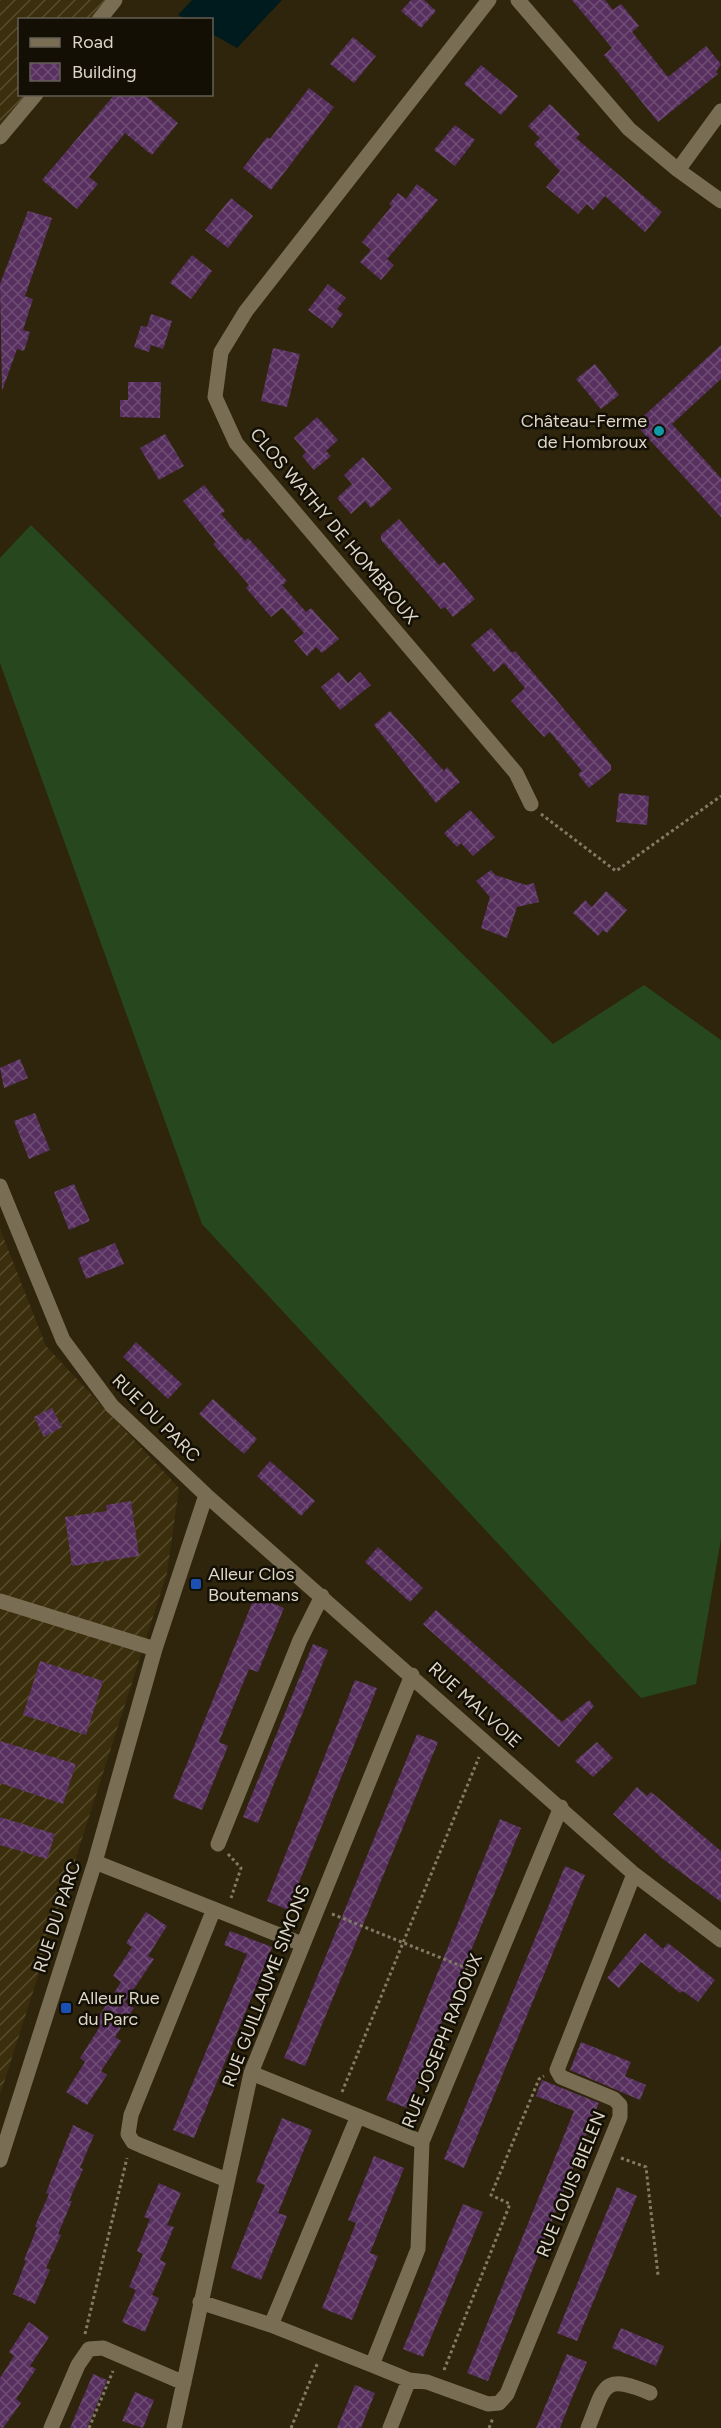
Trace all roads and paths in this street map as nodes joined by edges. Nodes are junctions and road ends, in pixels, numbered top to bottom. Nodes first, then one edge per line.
1 (115, 0) edge
2 (489, 0) edge
3 (523, 2) edge
4 (101, 18) edge
5 (34, 96) edge
6 (721, 111) edge
7 (0, 138) edge
8 (678, 170) junction
9 (721, 201) edge
10 (721, 796) edge
11 (531, 804) joint
12 (0, 1186) edge
13 (206, 1495) junction
14 (322, 1596) junction
15 (0, 1601) edge
16 (155, 1649) junction
17 (412, 1675) junction
18 (486, 1742) junction
19 (561, 1807) junction
20 (218, 1844) joint
21 (95, 1862) junction
22 (634, 1874) junction
23 (316, 1908) junction
24 (220, 1911) junction
25 (721, 1940) edge
26 (403, 1943) junction
27 (302, 1944) junction
28 (489, 1977) junction
29 (557, 2070) junction
30 (251, 2073) junction
31 (336, 2108) junction
32 (358, 2116) junction
33 (133, 2142) junction
34 (422, 2142) junction
35 (606, 2152) junction
36 (0, 2160) edge
37 (227, 2180) junction
38 (658, 2275) dead end
39 (200, 2302) junction
40 (271, 2325) junction
41 (325, 2346) junction
42 (89, 2349) junction
43 (120, 2355) junction
44 (372, 2365) junction
45 (409, 2380) junction
46 (184, 2382) junction
47 (438, 2386) junction
48 (650, 2393) dead end
49 (51, 2428) edge
50 (89, 2428) edge
51 (174, 2428) edge
52 (291, 2428) edge
53 (390, 2428) edge
54 (588, 2428) edge

1 - 4 street
2 - 11 street, CLOS WATHY DE HOMBROUX
3 - 8 street
5 - 7 street
6 - 8 street
8 - 9 street
10 - 11 path
12 - 13 street, RUE DU PARC
13 - 14 street, RUE MALVOIE
13 - 16 street, RUE DU PARC
14 - 17 street, RUE MALVOIE
14 - 20 street
15 - 16 street
16 - 21 street, RUE DU PARC
17 - 18 street, RUE MALVOIE
17 - 23 street, RUE GUILLAUME SIMONS
18 - 19 street, RUE MALVOIE
18 - 26 path
19 - 22 street, RUE MALVOIE
19 - 28 street, RUE JOSEPH RADOUX
20 - 24 path
21 - 24 street
21 - 36 street, RUE DU PARC
22 - 25 street, RUE MALVOIE
22 - 29 street
23 - 26 path
23 - 27 street, RUE GUILLAUME SIMONS
24 - 27 street
24 - 33 street
26 - 28 path
26 - 31 path
27 - 30 street, RUE GUILLAUME SIMONS
28 - 34 street, RUE JOSEPH RADOUX
29 - 35 street, RUE LOUIS BIELEN
29 - 47 path
30 - 31 street
30 - 37 street, RUE GUILLAUME SIMONS
31 - 32 street
32 - 34 street
32 - 40 street
33 - 37 street
33 - 42 path
34 - 44 street, RUE JOSEPH RADOUX
35 - 38 path
35 - 47 street, RUE LOUIS BIELEN
37 - 39 street, RUE GUILLAUME SIMONS
39 - 40 street
39 - 46 street, RUE GUILLAUME SIMONS
40 - 41 street
41 - 44 street
41 - 52 path
42 - 43 street
42 - 49 street
43 - 46 street
43 - 50 path
44 - 45 street
45 - 47 street, RUE LOUIS BIELEN
45 - 53 street
46 - 51 street, RUE GUILLAUME SIMONS
48 - 54 street

